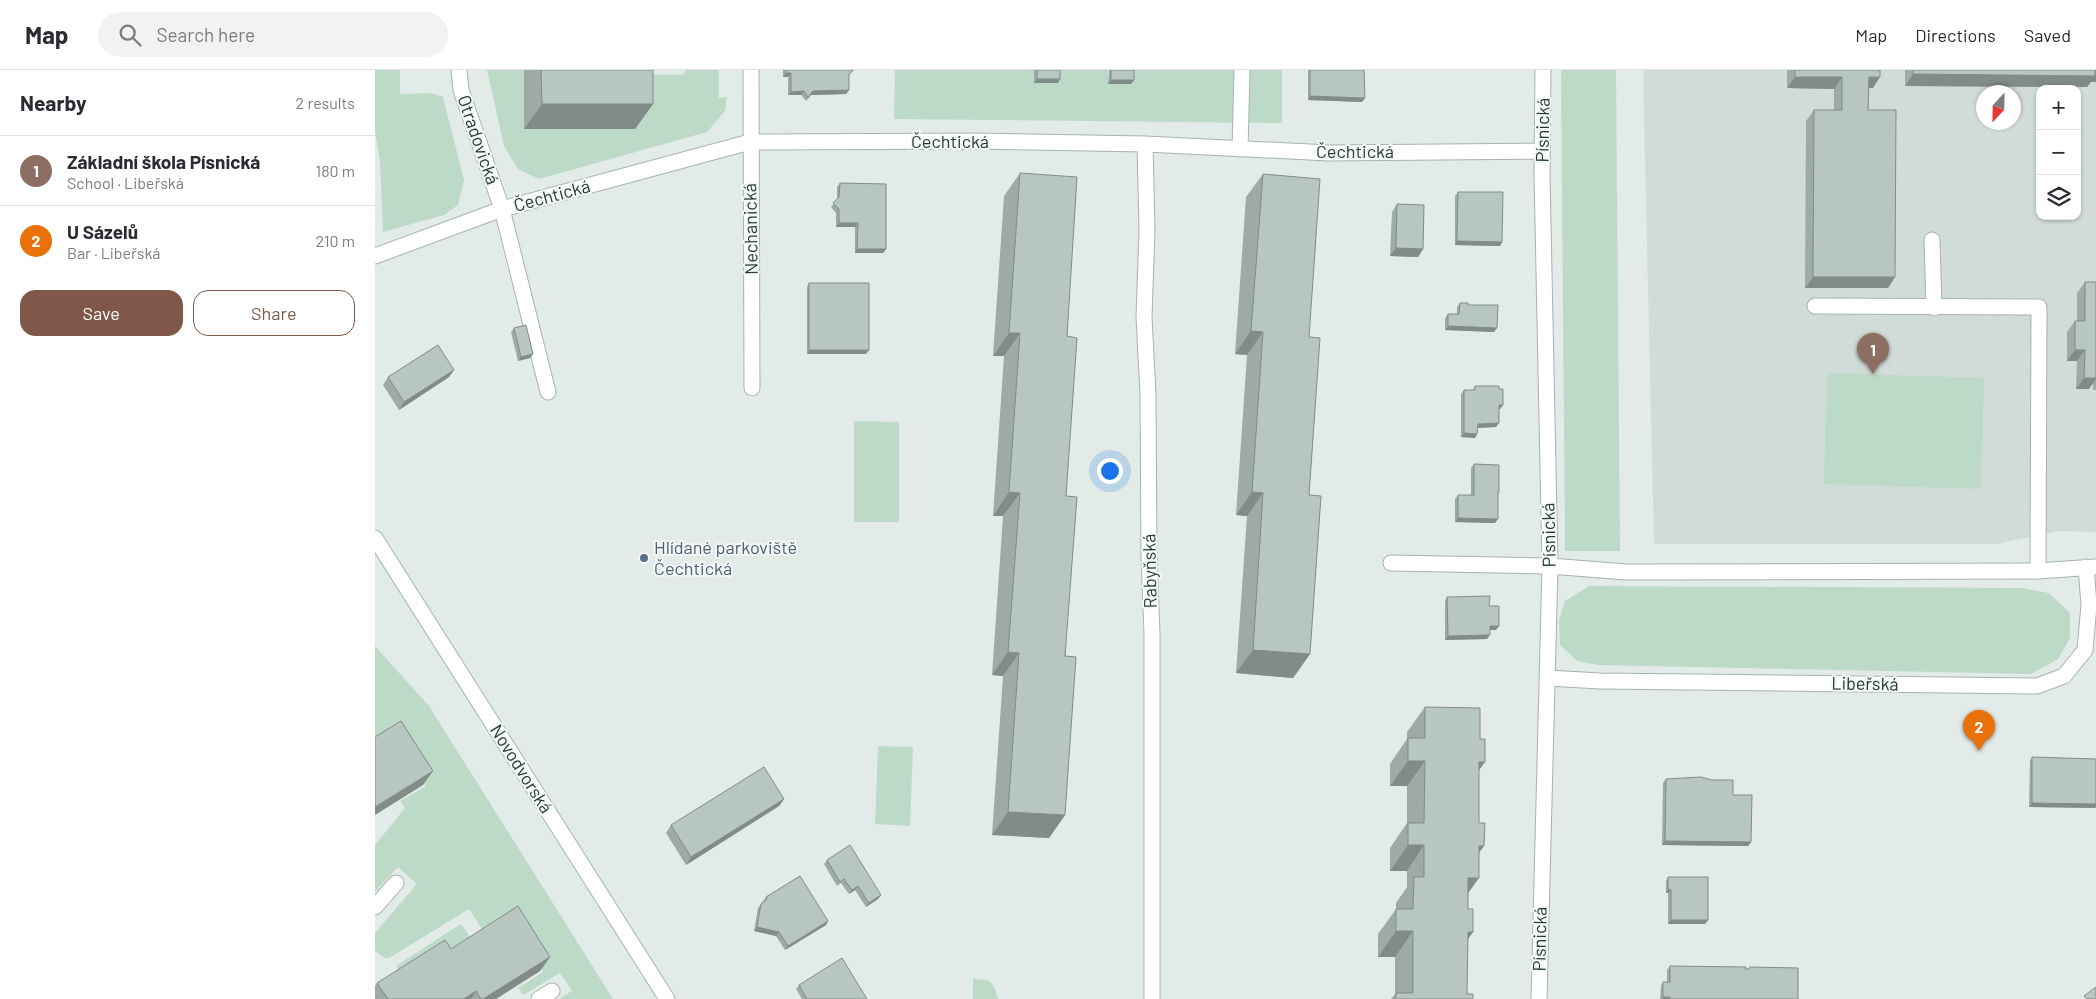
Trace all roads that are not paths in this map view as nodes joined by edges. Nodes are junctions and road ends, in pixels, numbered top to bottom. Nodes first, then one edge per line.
1 (459, 70) edge
2 (751, 70) edge
3 (1242, 70) edge
4 (1543, 70) edge
5 (750, 142) junction
6 (1145, 144) junction
7 (1240, 150) junction
8 (1542, 151) junction
9 (502, 209) junction
10 (1932, 240) dead end
11 (375, 256) edge
12 (1815, 306) dead end
13 (1933, 308) junction
14 (752, 388) dead end
15 (548, 392) dead end
16 (375, 538) edge
17 (1391, 563) dead end
18 (1550, 566) junction
19 (2091, 567) edge
20 (2037, 571) junction
21 (1547, 678) junction
22 (396, 883) dead end
23 (375, 907) edge
24 (667, 999) edge
25 (1152, 999) edge
26 (1539, 999) edge

1 - 9 street, Otradovická
2 - 5 street, Nechanická
3 - 7 street
4 - 8 street, Písnická
5 - 6 street, Čechtická
5 - 9 street, Čechtická
5 - 14 street, Nechanická
6 - 7 street, Čechtická
6 - 25 street, Rabyňská
7 - 8 street, Čechtická
8 - 18 street, Písnická
9 - 11 street, Čechtická
9 - 15 street, Otradovická
10 - 13 street
12 - 13 street
13 - 20 street
16 - 24 street, Novodvorská
17 - 18 street, Libeřská
18 - 20 street, Libeřská
18 - 21 street, Písnická
19 - 20 street, Libeřská
19 - 21 street, Libeřská
21 - 26 street, Písnická
22 - 23 street

